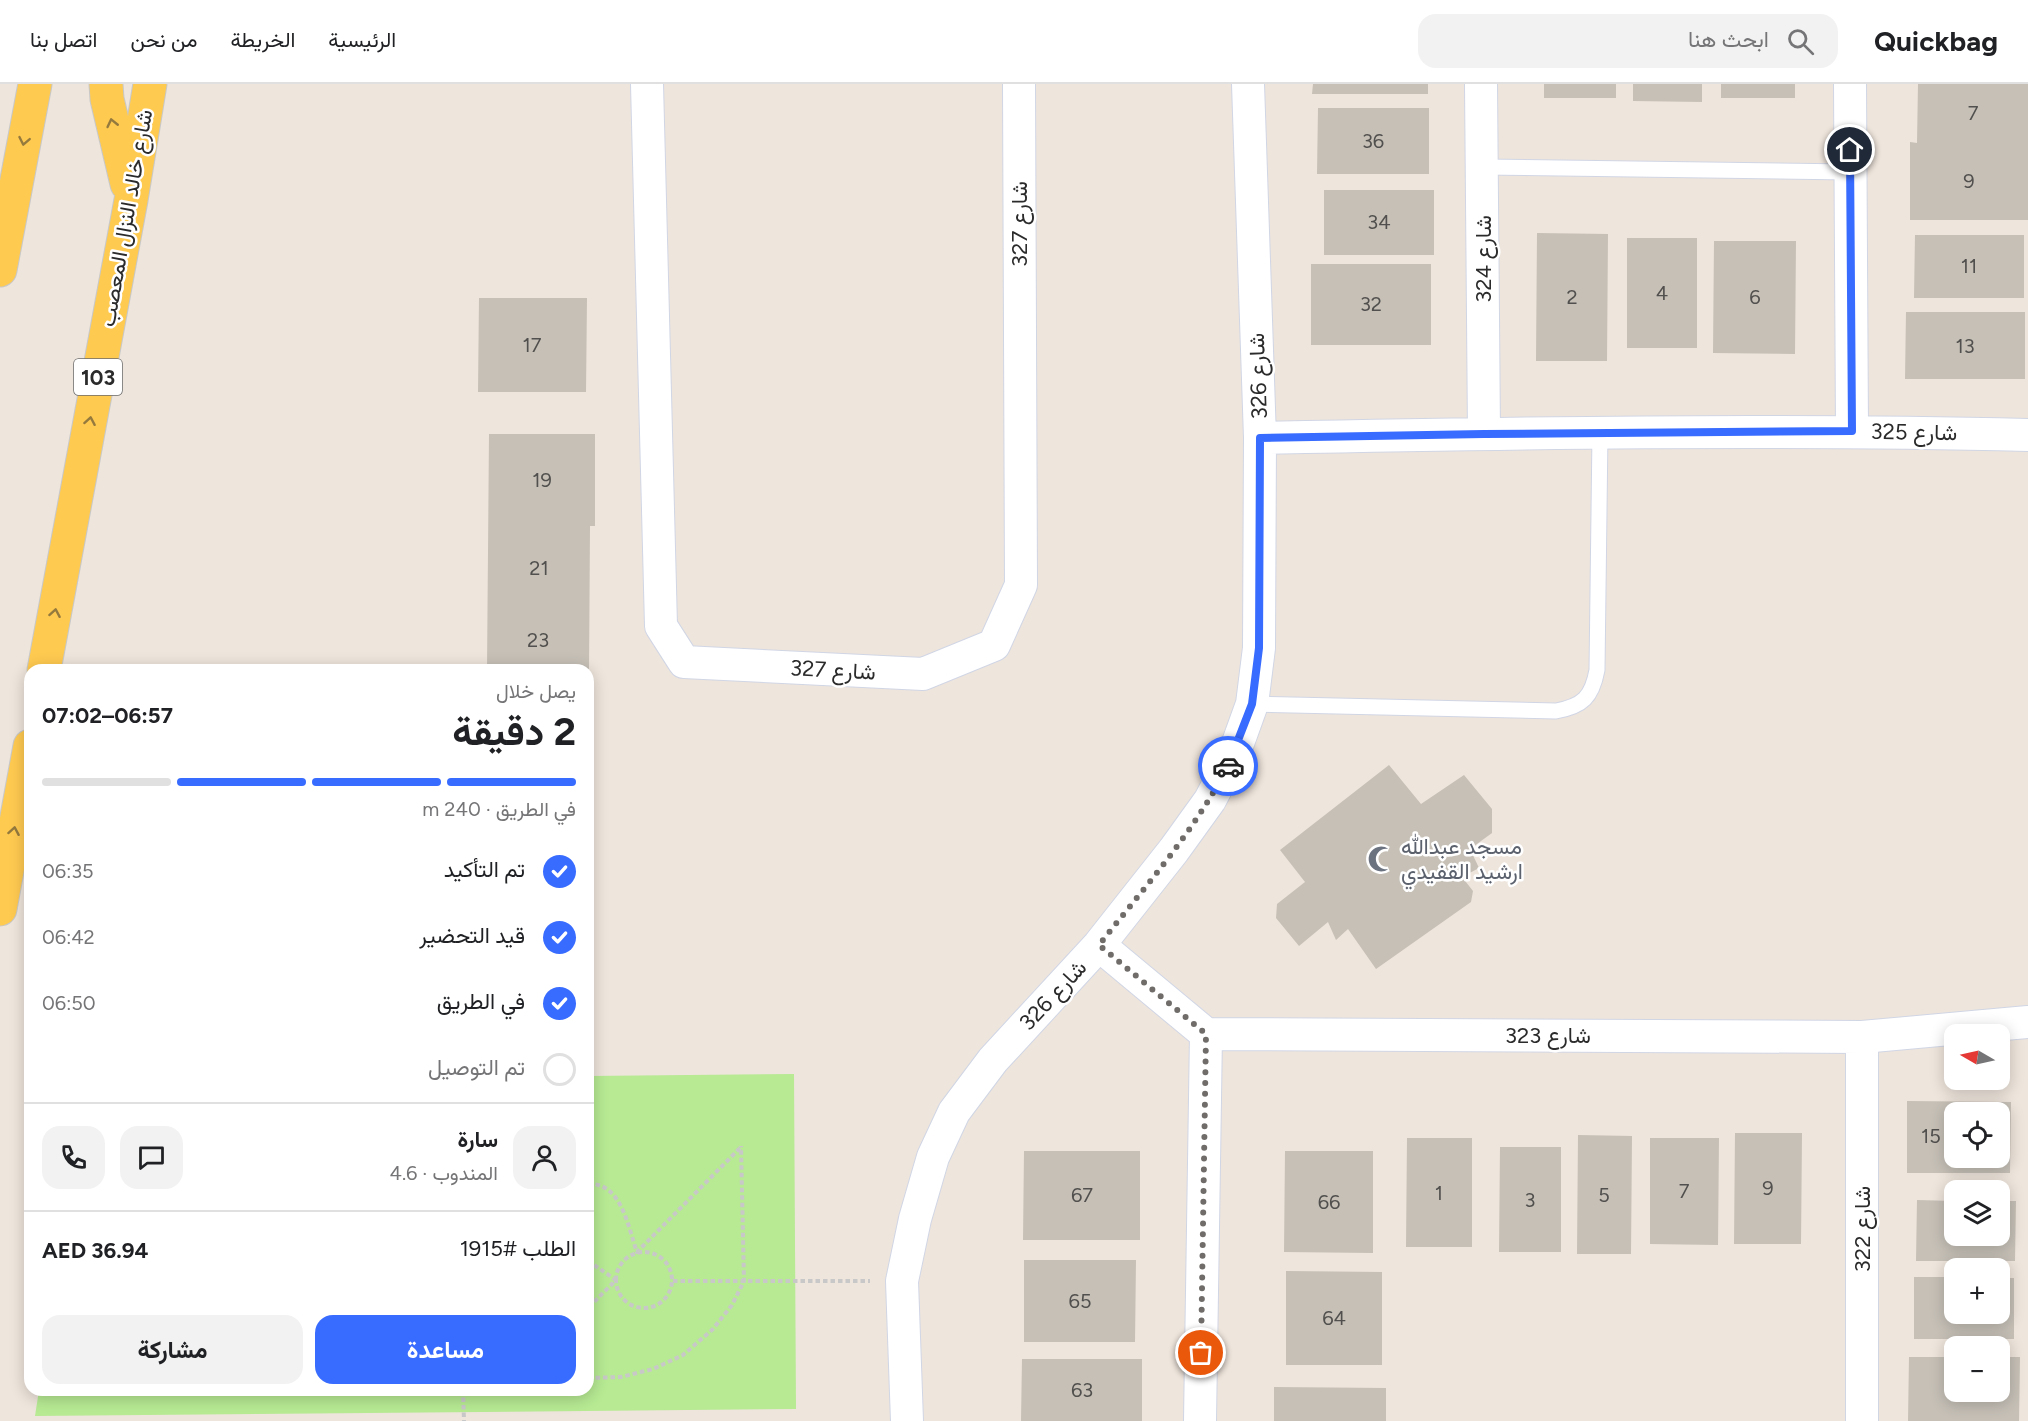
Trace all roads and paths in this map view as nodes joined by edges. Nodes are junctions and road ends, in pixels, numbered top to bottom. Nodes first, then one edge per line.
1 (35, 84) edge
2 (106, 84) edge
3 (150, 84) edge
4 (171, 84) edge
5 (647, 84) edge
6 (1019, 84) edge
7 (1248, 84) edge
8 (1481, 84) edge
9 (1850, 84) edge
10 (1482, 167) junction
11 (1850, 172) junction
12 (131, 200) junction
13 (0, 270) edge
14 (1852, 431) junction
15 (1600, 433) junction
16 (1484, 434) junction
17 (2028, 435) edge
18 (1260, 438) junction
19 (45, 664) edge
20 (1252, 704) junction
21 (24, 779) edge
22 (0, 909) edge
23 (1099, 945) junction
24 (2028, 1022) edge
25 (1206, 1034) junction
26 (1862, 1037) junction
27 (594, 1186) edge
28 (637, 1252) junction
29 (594, 1266) edge
30 (616, 1280) junction
31 (673, 1281) junction
32 (744, 1281) junction
33 (902, 1281) junction
34 (594, 1302) edge
35 (594, 1378) edge
36 (463, 1396) edge
37 (464, 1421) edge
38 (907, 1421) edge
39 (1200, 1421) edge
40 (1862, 1421) edge

1 -> 13 main road
12 -> 2 main road
3 - 12 main road, شارع خالد النزال المعصب / 103
4 - 12 main road
5 - 6 street, شارع 327
7 - 18 street, شارع 326
8 - 10 street, شارع 324
9 - 11 street
10 - 11 lane
10 - 16 street, شارع 324
11 - 14 street
19 -> 12 main road, شارع خالد النزال المعصب / 103
14 - 15 street, شارع 325
14 - 17 street, شارع 325
15 - 16 street, شارع 325
15 - 20 lane
16 - 18 street, شارع 325
18 - 20 street, شارع 326
20 - 23 street, شارع 326
22 -> 21 main road
23 - 25 street
23 - 33 street, شارع 326
24 - 26 street, شارع 323
25 - 26 street, شارع 323
25 - 39 street
26 - 40 street, شارع 322
27 - 28 path
28 - 30 path
28 - 31 path
28 - 32 path
29 - 30 path
30 - 31 path
30 - 34 path
31 - 32 path
32 - 33 path
32 - 35 path
33 - 38 street, شارع 326
36 - 37 path

